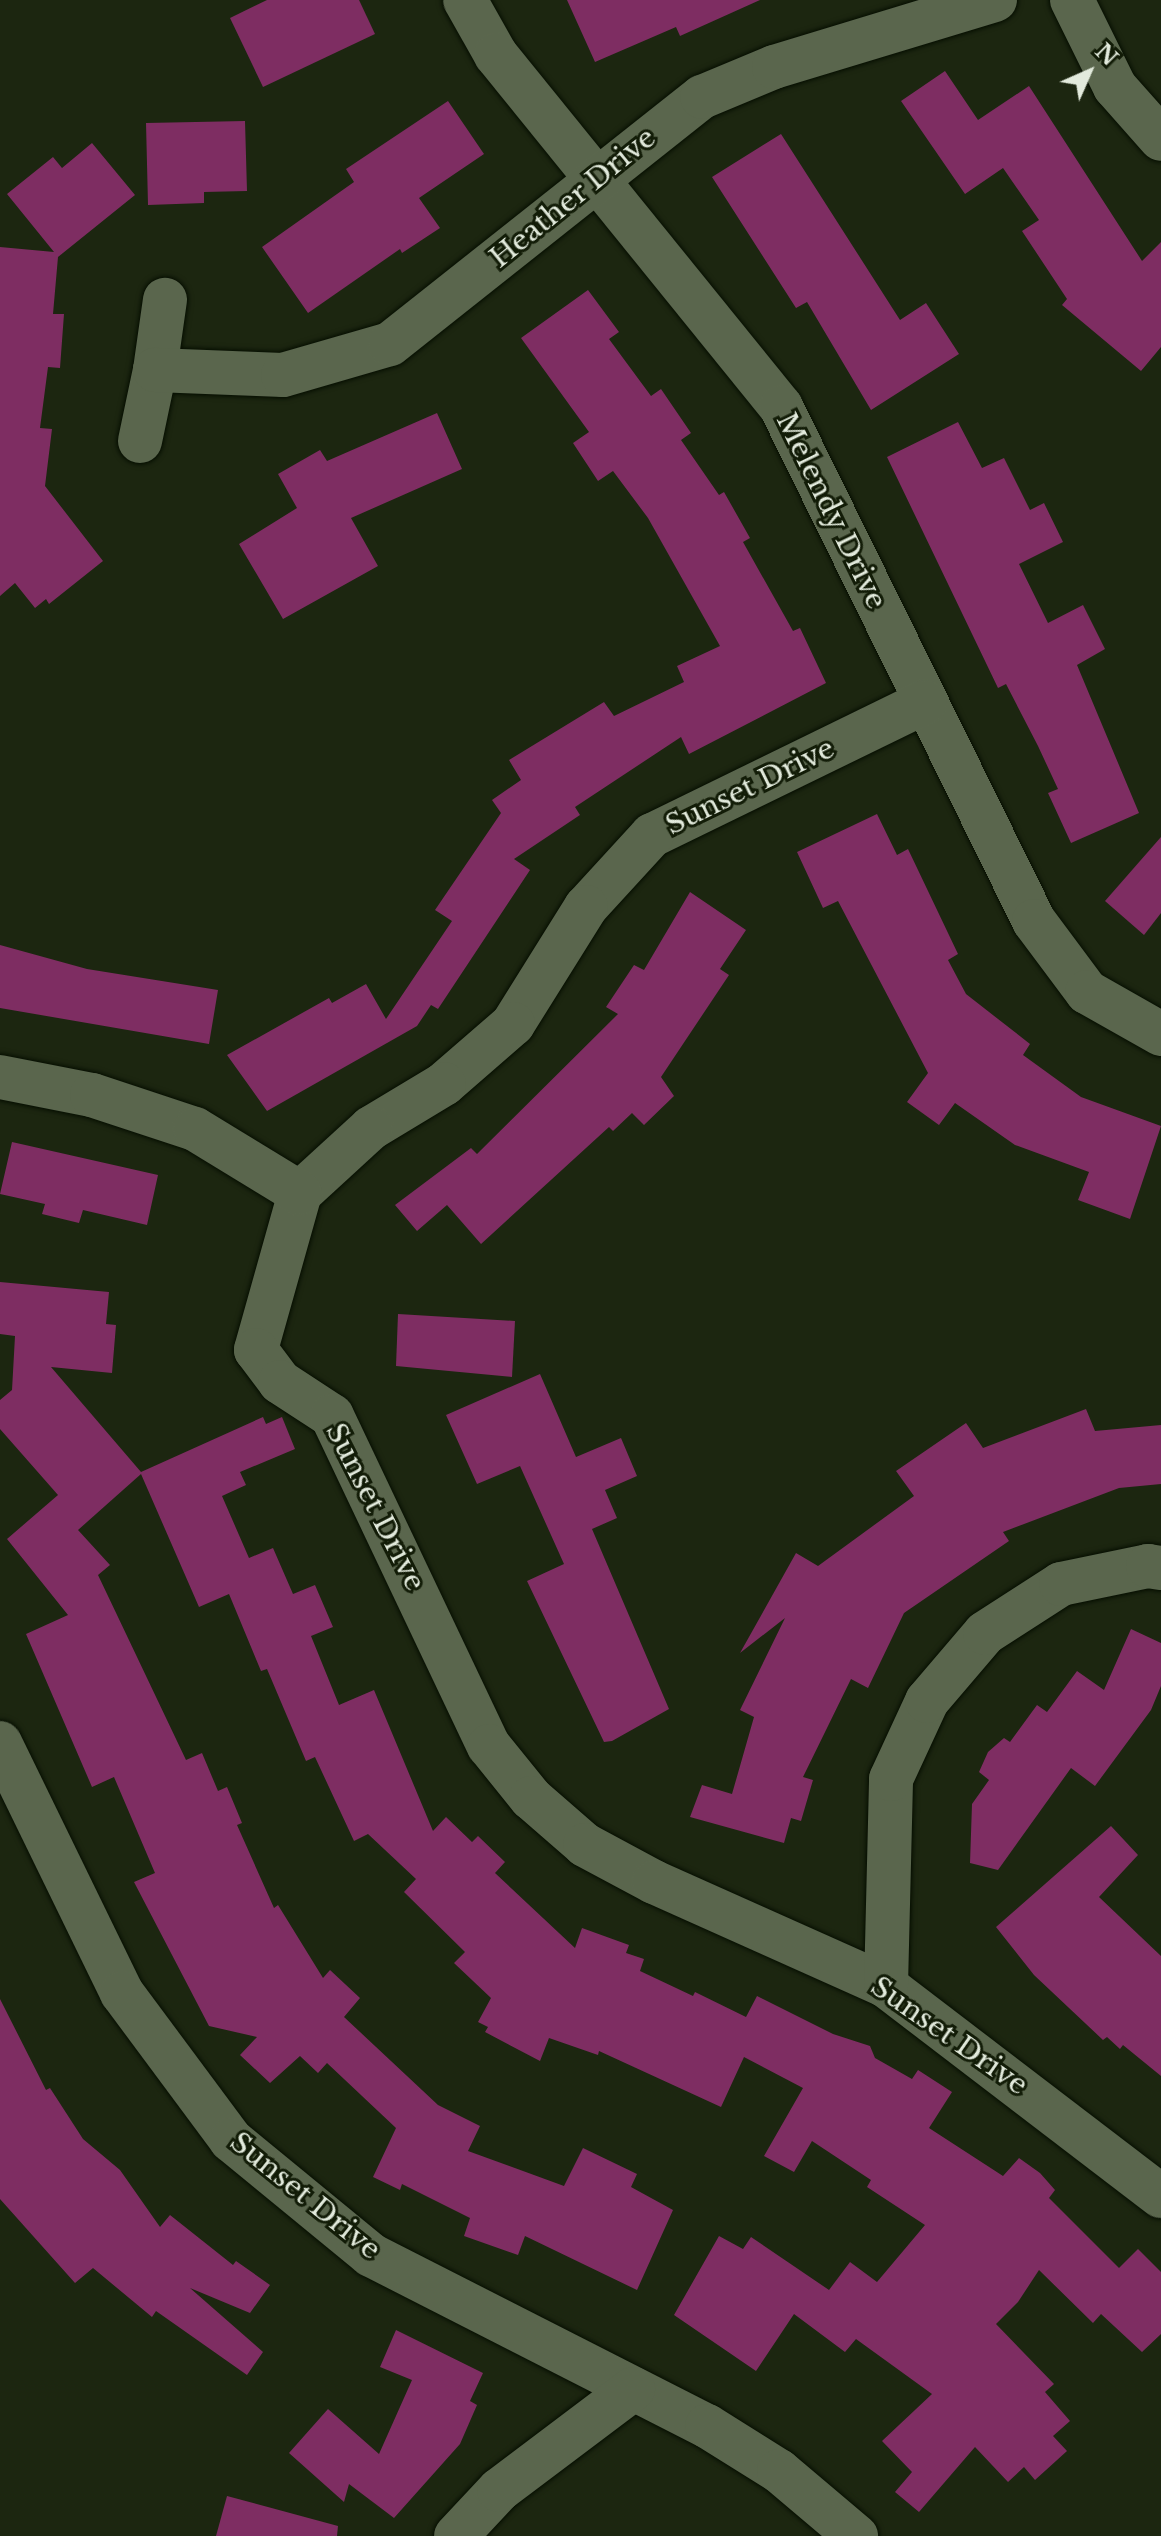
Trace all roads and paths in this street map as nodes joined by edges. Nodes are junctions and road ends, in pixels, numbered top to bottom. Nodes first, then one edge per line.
1 (465, 0) edge
2 (995, 0) edge
3 (1072, 0) edge
4 (1161, 139) edge
5 (594, 178) junction
6 (165, 300) dead end
7 (155, 370) junction
8 (140, 441) dead end
9 (925, 702) junction
10 (1161, 1034) edge
11 (0, 1077) edge
12 (300, 1193) junction
13 (1161, 1568) edge
14 (0, 1743) edge
15 (886, 1986) junction
16 (1161, 2196) edge
17 (633, 2389) junction
18 (456, 2536) edge
19 (856, 2536) edge

1 - 5 street, Melendy Drive
2 - 5 street, Heather Drive
3 - 4 street
5 - 7 street, Heather Drive
5 - 9 street, Melendy Drive
6 - 7 street
7 - 8 street
9 - 10 street, Melendy Drive
9 - 12 street, Sunset Drive
11 - 12 street
12 - 15 street, Sunset Drive
13 - 15 street
14 - 17 street, Sunset Drive
15 - 16 street, Sunset Drive
17 - 18 street
17 - 19 street, Sunset Drive

